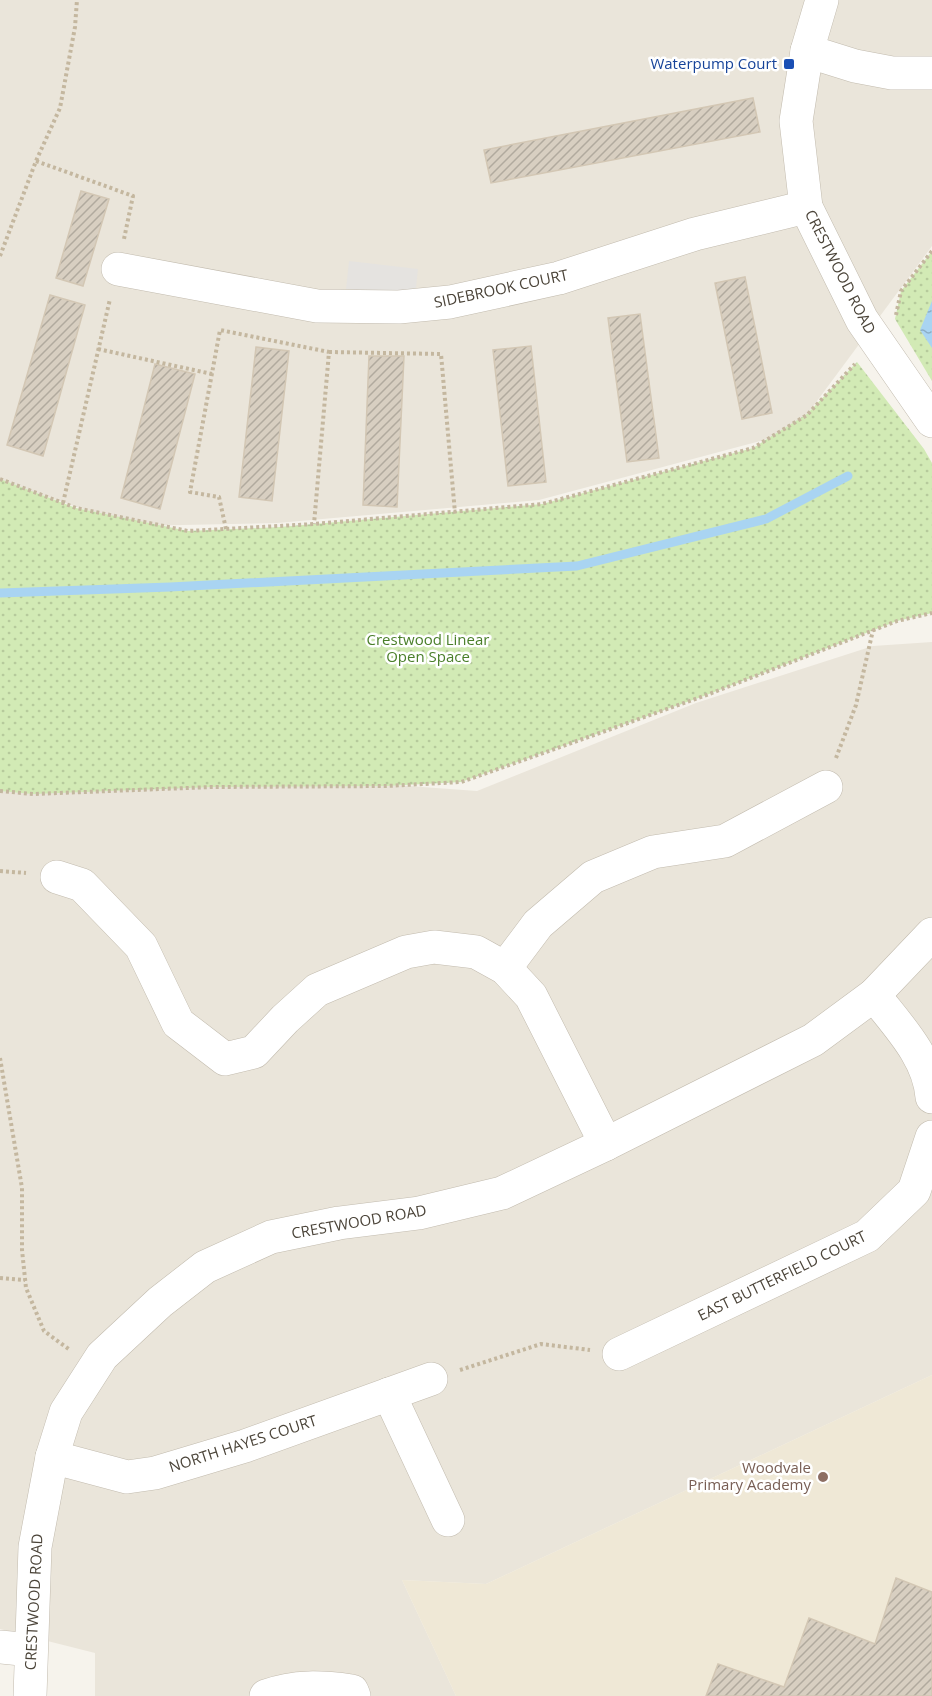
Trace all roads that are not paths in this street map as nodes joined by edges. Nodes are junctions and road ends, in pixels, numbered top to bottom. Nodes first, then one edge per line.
1 (822, 0) edge
2 (807, 51) junction
3 (932, 73) edge
4 (806, 207) junction
5 (118, 269) road end
6 (932, 421) edge
7 (826, 787) road end
8 (57, 877) dead end
9 (932, 934) edge
10 (505, 968) junction
11 (874, 995) junction
12 (932, 1097) edge
13 (932, 1137) edge
14 (606, 1144) junction
15 (619, 1354) road end
16 (431, 1379) road end
17 (389, 1394) junction
18 (52, 1457) junction
19 (448, 1520) dead end
20 (15, 1648) edge
21 (30, 1696) edge
22 (266, 1696) edge
23 (354, 1696) edge

1 - 2 street, CRESTWOOD ROAD
2 - 3 street
2 - 4 street, CRESTWOOD ROAD
4 - 5 street, SIDEBROOK COURT
4 - 6 street, CRESTWOOD ROAD
7 - 10 street
8 - 10 street
9 - 11 street, CRESTWOOD ROAD
10 - 14 street
11 - 12 street
11 - 14 street, CRESTWOOD ROAD
13 - 15 street, EAST BUTTERFIELD COURT
14 - 18 street, CRESTWOOD ROAD
16 - 17 street, NORTH HAYES COURT
17 - 18 street, NORTH HAYES COURT
17 - 19 street
18 - 20 street, CRESTWOOD ROAD
20 - 21 street, CRESTWOOD ROAD
22 - 23 street

